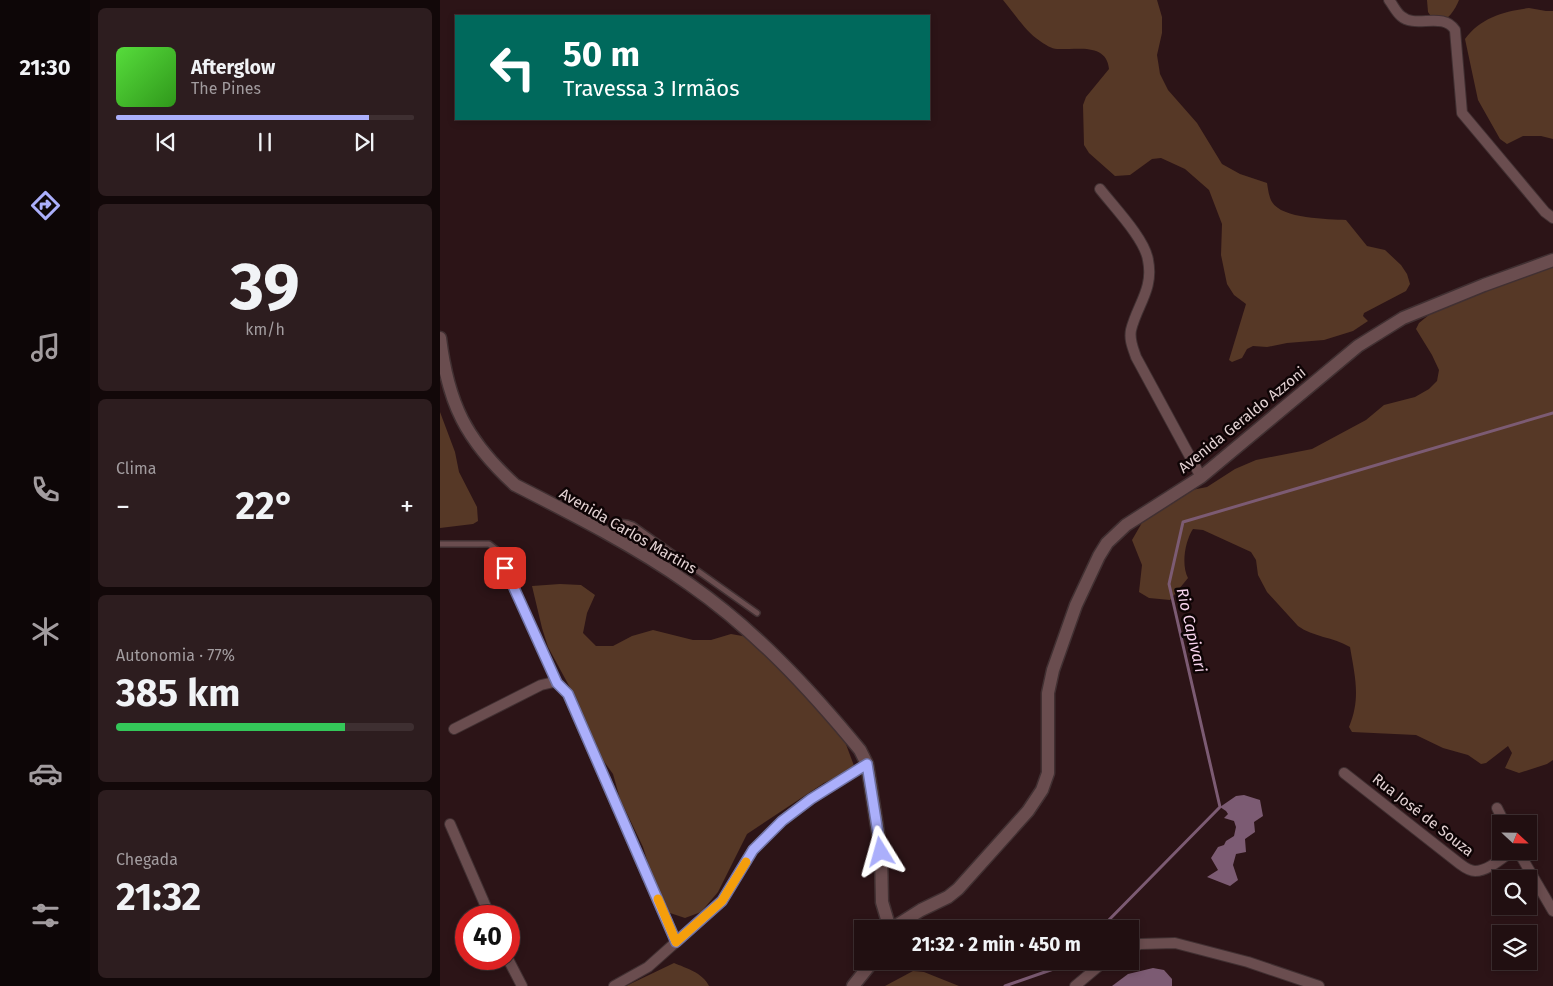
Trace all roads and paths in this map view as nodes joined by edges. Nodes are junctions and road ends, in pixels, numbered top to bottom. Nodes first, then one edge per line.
1 (1389, 0) edge
2 (1100, 190) dead end
3 (1553, 218) edge
4 (1553, 260) edge
5 (440, 338) edge
6 (1201, 477) junction
7 (607, 534) junction
8 (440, 544) edge
9 (757, 613) dead end
10 (557, 683) junction
11 (454, 729) dead end
12 (867, 764) junction
13 (1344, 773) dead end
14 (1497, 808) dead end
15 (1500, 815) edge
16 (450, 824) dead end
17 (1498, 860) edge
18 (1523, 860) edge
19 (485, 905) edge
20 (1553, 911) edge
21 (887, 920) edge
22 (904, 920) edge
23 (676, 942) junction
24 (1139, 944) edge
25 (514, 970) edge
26 (866, 970) edge
27 (1094, 970) edge
28 (522, 986) edge
29 (614, 986) edge
30 (853, 986) edge
31 (1075, 986) edge
32 (1319, 986) edge

1 - 3 street
2 - 6 street
4 - 6 street, Avenida Geraldo Azzoni
5 - 7 street, Avenida Carlos Martins
6 - 22 street, Avenida Geraldo Azzoni
7 - 9 lane
7 - 12 street, Avenida Carlos Martins
8 - 10 lane
10 - 11 street
10 - 23 street
12 - 21 street, Avenida Carlos Martins
12 - 23 street
13 - 17 street, Rua José de Souza
14 - 15 street
16 - 19 street
18 - 20 street
23 - 29 street
24 - 32 street
25 - 28 street
26 - 30 street
27 - 31 street

